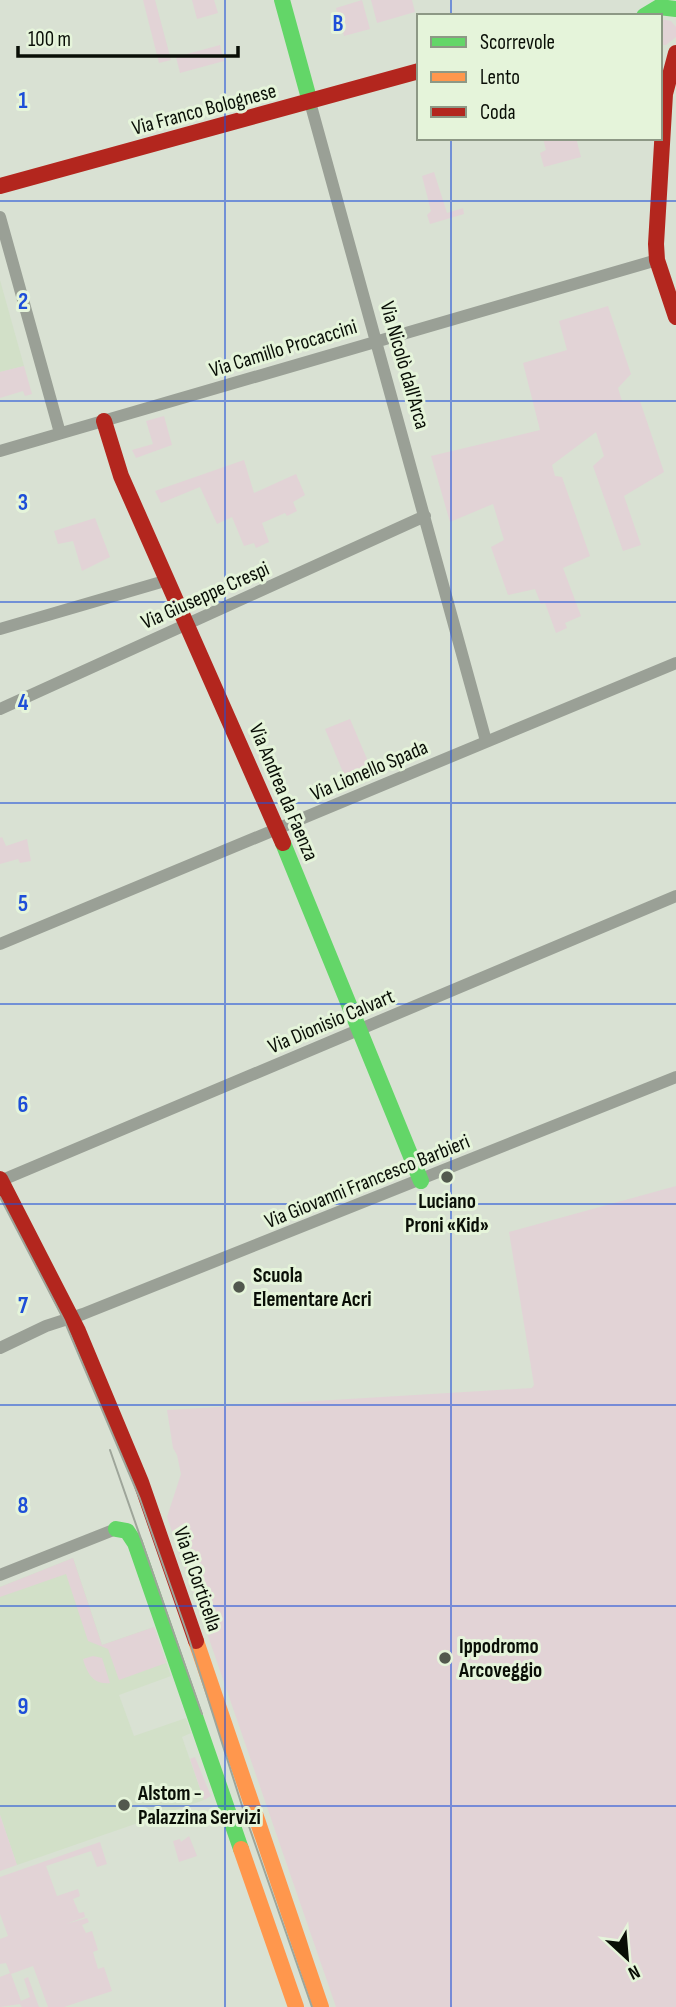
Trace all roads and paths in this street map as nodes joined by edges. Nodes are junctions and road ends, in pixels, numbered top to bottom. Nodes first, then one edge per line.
1 (282, 0) edge
2 (648, 8) edge
3 (676, 9) edge
4 (676, 53) edge
5 (417, 72) edge
6 (662, 86) edge
7 (310, 102) junction
8 (0, 186) edge
9 (0, 217) edge
10 (657, 261) junction
11 (676, 317) edge
12 (376, 340) junction
13 (104, 421) junction
14 (60, 433) junction
15 (0, 450) edge
16 (425, 516) junction
17 (168, 580) junction
18 (188, 624) junction
19 (0, 629) edge
20 (676, 663) edge
21 (0, 709) edge
22 (486, 741) junction
23 (278, 830) junction
24 (676, 896) edge
25 (0, 944) edge
26 (360, 1029) junction
27 (676, 1077) edge
28 (0, 1180) edge
29 (421, 1181) junction
30 (71, 1318) junction
31 (0, 1348) edge
32 (116, 1529) joint
33 (0, 1575) edge
34 (296, 2007) edge
35 (321, 2007) edge

1 - 7 street, Via Nicolò dall'Arca
2 - 3 street
4 - 6 street
5 - 7 street, Via Franco Bolognese
6 - 10 street
7 - 8 street, Via Franco Bolognese
7 - 12 street, Via Nicolò dall'Arca
9 - 14 street
10 - 11 street
10 - 12 street, Via Camillo Procaccini
12 - 13 street, Via Camillo Procaccini
12 - 16 street, Via Nicolò dall'Arca
13 - 14 street, Via Camillo Procaccini
13 - 17 street, Via Andrea da Faenza
14 - 15 street, Via Camillo Procaccini
16 - 18 street, Via Giuseppe Crespi
16 - 22 street, Via Nicolò dall'Arca
17 - 18 street, Via Andrea da Faenza
17 - 19 street
18 - 21 street, Via Giuseppe Crespi
18 - 23 street, Via Andrea da Faenza
20 - 22 street, Via Lionello Spada
22 - 23 street, Via Lionello Spada
23 - 25 street, Via Lionello Spada
23 - 26 street, Via Andrea da Faenza
24 - 26 street, Via Dionisio Calvart
26 - 28 street, Via Dionisio Calvart
26 - 29 street, Via Andrea da Faenza
27 - 29 street, Via Giovanni Francesco Barbieri
28 - 30 street, Via di Corticella
29 - 30 street, Via Giovanni Francesco Barbieri
30 - 31 street, Via Giovanni Francesco Barbieri
30 - 35 street, Via di Corticella
32 - 33 street
32 - 34 street

